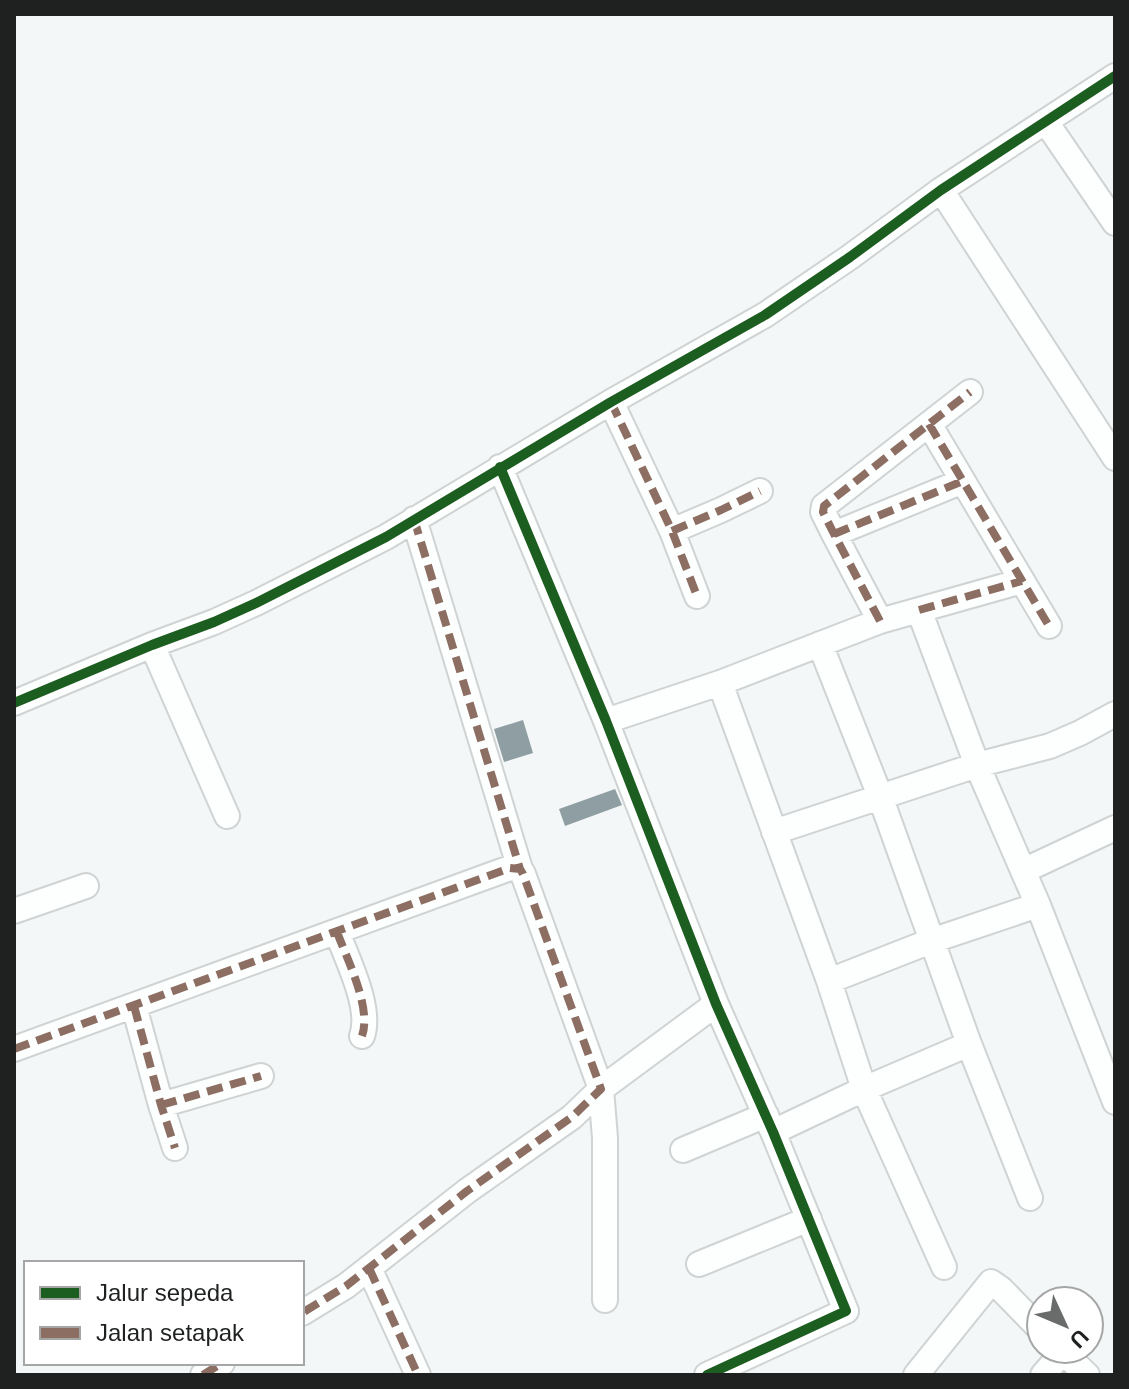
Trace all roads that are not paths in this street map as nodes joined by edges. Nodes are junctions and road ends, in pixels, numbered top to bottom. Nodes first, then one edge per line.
1 (1115, 76) edge
2 (1046, 122) junction
3 (941, 190) junction
4 (1115, 223) edge
5 (970, 392) dead end
6 (611, 402) junction
7 (929, 424) junction
8 (1115, 458) edge
9 (500, 467) junction
10 (963, 481) junction
11 (760, 491) dead end
12 (414, 519) junction
13 (672, 531) junction
14 (834, 534) junction
15 (1022, 581) junction
16 (697, 596) dead end
17 (919, 610) junction
18 (880, 621) junction
19 (1049, 626) dead end
20 (820, 644) junction
21 (152, 645) junction
22 (720, 683) junction
23 (14, 703) edge
24 (1115, 714) edge
25 (606, 721) junction
26 (977, 765) junction
27 (880, 796) junction
28 (227, 816) dead end
29 (1115, 828) edge
30 (774, 832) junction
31 (520, 869) junction
32 (1023, 871) junction
33 (86, 886) dead end
34 (1038, 905) junction
35 (14, 911) edge
36 (337, 932) junction
37 (931, 941) junction
38 (829, 981) junction
39 (716, 1004) junction
40 (134, 1006) junction
41 (362, 1036) dead end
42 (969, 1044) junction
43 (14, 1049) edge
44 (261, 1076) dead end
45 (601, 1089) junction
46 (864, 1089) junction
47 (1115, 1102) edge
48 (161, 1105) junction
49 (769, 1123) junction
50 (175, 1148) dead end
51 (683, 1150) dead end
52 (1030, 1198) dead end
53 (809, 1219) junction
54 (699, 1264) dead end
55 (944, 1267) dead end
56 (369, 1268) junction
57 (605, 1300) dead end
58 (304, 1312) edge
59 (1025, 1314) edge
60 (418, 1375) edge
61 (707, 1375) edge
62 (916, 1375) edge

1 - 2 street
2 - 3 street
2 - 4 street
3 - 6 street
3 - 8 street
5 - 7 street
6 - 9 street
6 - 13 street
7 - 10 street
7 - 14 street
9 - 12 street
9 - 25 street
10 - 14 street
10 - 15 street
11 - 13 street
12 - 21 street
12 - 31 street
13 - 16 street
14 - 18 street
15 - 17 street
15 - 19 street
17 - 18 street
17 - 26 street
18 - 20 street
20 - 22 street
20 - 27 street
21 - 23 street
21 - 28 street
22 - 25 street
22 - 30 street
24 - 26 street
25 - 39 street
26 - 27 street
26 - 32 street
27 - 30 street
27 - 37 street
29 - 32 street
30 - 38 street
31 - 36 street
31 - 45 street
32 - 34 street
33 - 35 street
34 - 37 street
34 - 47 street
36 - 40 street
36 - 41 street
37 - 38 street
37 - 42 street
38 - 46 street
39 - 45 street
39 - 49 street
40 - 43 street
40 - 48 street
42 - 46 street
42 - 52 street
44 - 48 street
45 - 56 street
45 - 57 street
46 - 49 street
46 - 55 street
48 - 50 street
49 - 51 street
49 - 53 street
53 - 54 street
53 - 61 street
56 - 58 street
56 - 60 street
59 - 62 street

